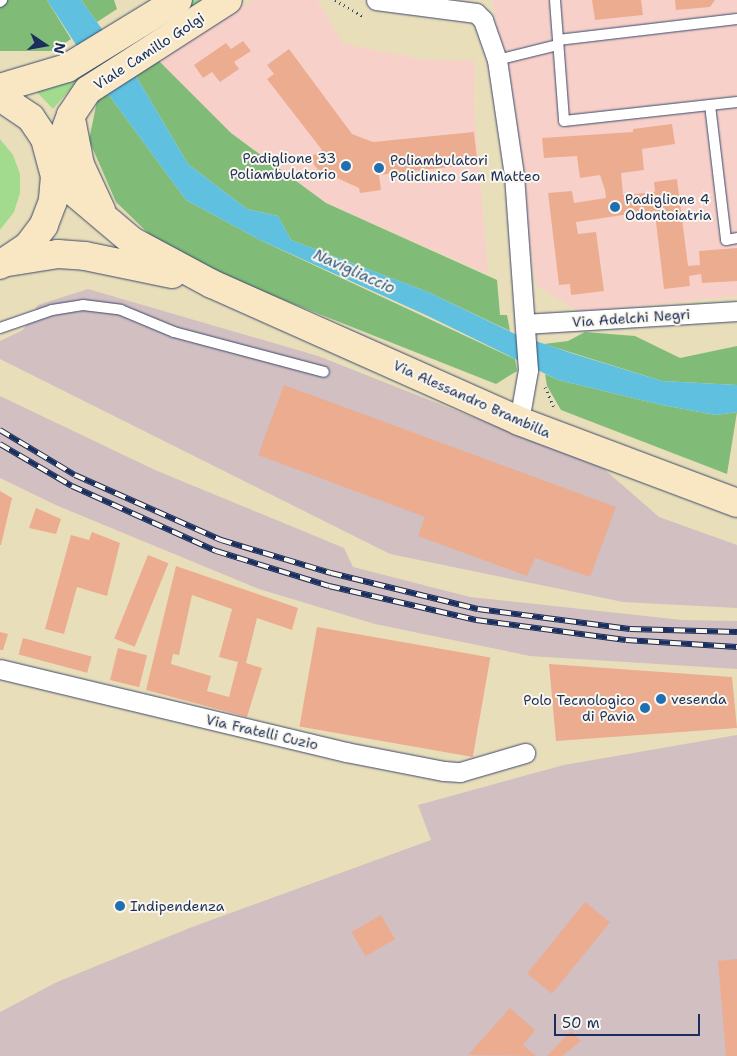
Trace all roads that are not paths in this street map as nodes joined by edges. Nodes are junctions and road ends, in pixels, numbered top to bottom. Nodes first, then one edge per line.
1 (228, 0) edge
2 (376, 0) edge
3 (555, 0) edge
4 (474, 6) edge
5 (173, 14) edge
6 (737, 19) edge
7 (558, 42) junction
8 (497, 60) junction
9 (0, 88) edge
10 (0, 96) edge
11 (737, 102) edge
12 (710, 105) junction
13 (71, 115) junction
14 (54, 170) junction
15 (104, 216) junction
16 (737, 238) edge
17 (4, 263) edge
18 (212, 284) junction
19 (737, 311) edge
20 (525, 324) junction
21 (0, 328) edge
22 (324, 372) dead end
23 (519, 421) junction
24 (737, 503) edge
25 (0, 669) edge
26 (525, 753) dead end

1 - 5 main road, Viale Camillo Golgi
2 - 4 street
3 - 7 lane
4 - 8 street
5 - 9 main road, Viale Camillo Golgi
5 - 13 main road, Viale Camillo Golgi
6 - 7 lane
7 - 8 lane
7 - 12 lane
8 - 20 street
10 - 14 main road
11 - 12 lane
12 - 16 lane
13 - 14 main road, Viale Camillo Golgi
13 - 15 main road, Via Alessandro Brambilla
14 - 15 main road, Via Alessandro Brambilla
14 - 17 main road
15 - 18 main road, Via Alessandro Brambilla
17 - 18 main road, Via Alessandro Brambilla
18 - 23 main road, Via Alessandro Brambilla
19 - 20 street, Via Adelchi Negri
20 - 23 street
21 - 22 lane
23 - 24 main road, Via Alessandro Brambilla
25 - 26 street, Via Fratelli Cuzio

